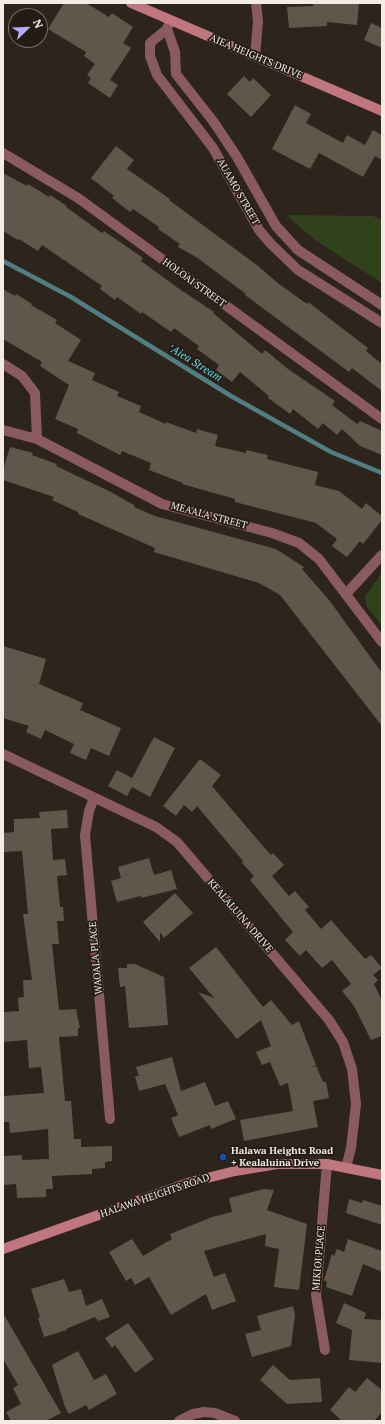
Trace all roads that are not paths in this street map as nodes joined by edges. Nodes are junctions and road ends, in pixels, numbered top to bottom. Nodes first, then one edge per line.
1 (131, 3) edge
2 (256, 3) edge
3 (169, 25) junction
4 (255, 56) junction
5 (382, 111) edge
6 (3, 153) edge
7 (382, 305) edge
8 (382, 323) edge
9 (3, 364) edge
10 (382, 419) edge
11 (3, 430) edge
12 (37, 439) junction
13 (382, 555) edge
14 (346, 594) junction
15 (382, 642) edge
16 (3, 754) edge
17 (94, 798) junction
18 (110, 1119) dead end
19 (327, 1164) junction
20 (346, 1168) junction
21 (382, 1175) edge
22 (3, 1249) edge
23 (325, 1350) dead end
24 (180, 1421) edge
25 (235, 1421) edge

1 - 3 street, AIEA HEIGHTS DRIVE
2 - 4 street
3 - 4 street, AIEA HEIGHTS DRIVE
3 - 7 street, AUAMO STREET
3 - 8 street, AUAMO STREET
4 - 5 street, AIEA HEIGHTS DRIVE
6 - 10 street, HOLOAI STREET
9 - 12 street
11 - 12 street, MEAALA STREET
12 - 14 street, MEAALA STREET
13 - 14 street
14 - 15 street, MEAALA STREET
16 - 17 street, KEALALUINA DRIVE
17 - 18 street, WAOALA PLACE
17 - 20 street, KEALALUINA DRIVE
19 - 20 street, HALAWA HEIGHTS ROAD
19 - 22 street, HALAWA HEIGHTS ROAD
19 - 23 street, MIKIOI PLACE
20 - 21 street, HALAWA HEIGHTS ROAD
24 - 25 street

